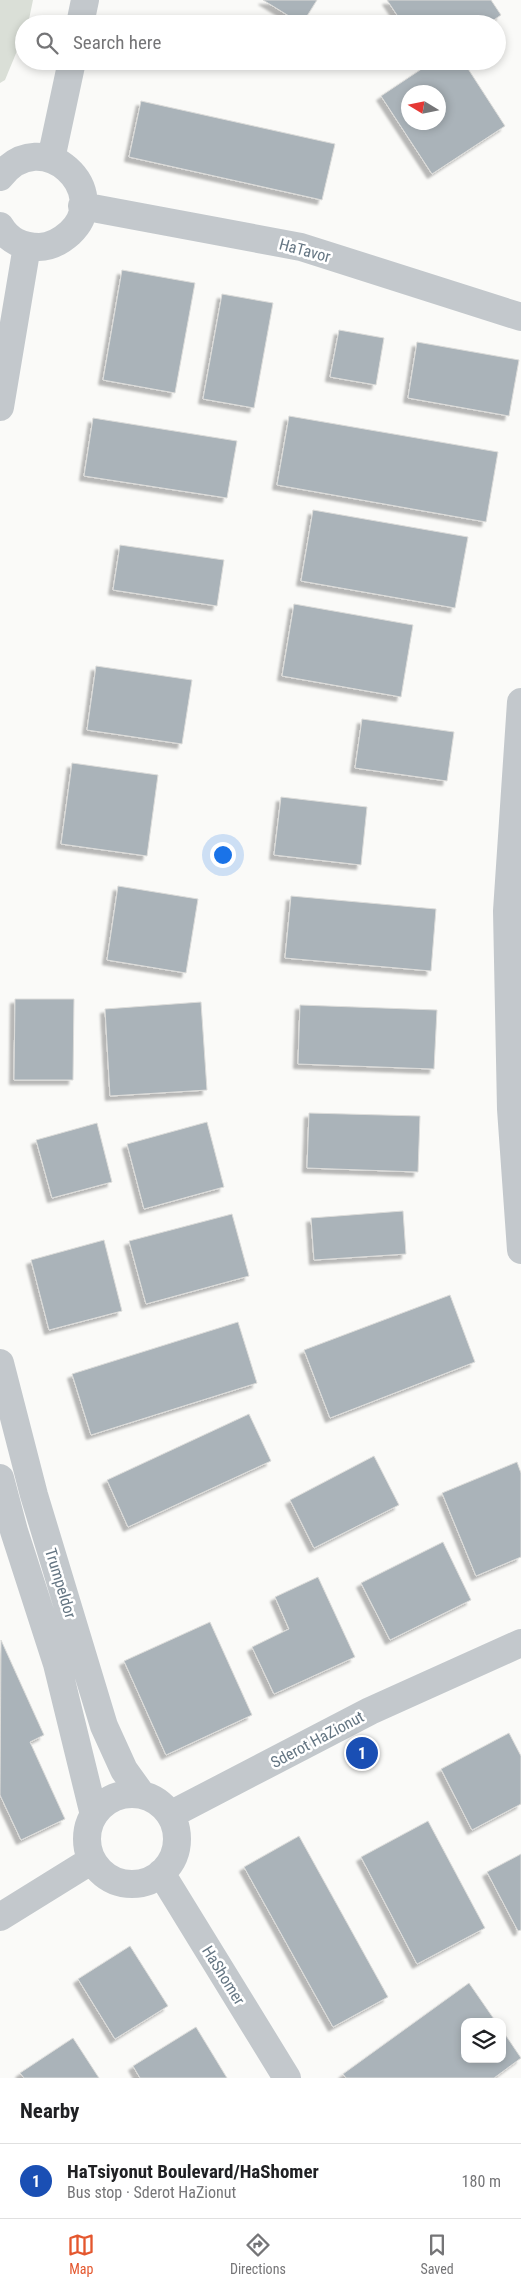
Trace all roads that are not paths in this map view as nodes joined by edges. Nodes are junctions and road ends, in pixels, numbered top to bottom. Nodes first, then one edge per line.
1 (85, 0) edge
2 (82, 15) edge
3 (70, 70) edge
4 (51, 159) junction
5 (0, 178) edge
6 (82, 206) junction
7 (0, 226) edge
8 (27, 246) junction
9 (521, 317) edge
10 (0, 407) edge
11 (521, 702) edge
12 (521, 1250) edge
13 (0, 1363) edge
14 (0, 1478) edge
15 (521, 1644) edge
16 (142, 1795) junction
17 (94, 1815) junction
18 (170, 1815) junction
19 (92, 1860) junction
20 (161, 1873) junction
21 (0, 1917) edge
22 (287, 2078) edge

1 - 2 street
3 - 4 street
4 - 5 street
4 - 6 street
6 - 8 street
6 - 9 street, HaTavor
7 - 8 street
8 - 10 street
11 - 12 street
13 - 16 street, Trumpeldor
14 - 17 street, Trumpeldor
15 - 18 street, Sderot HaZionut
16 - 17 street
16 - 18 street
17 - 19 street
18 - 20 street
19 - 20 street
19 - 21 street
20 - 22 street, HaShomer

